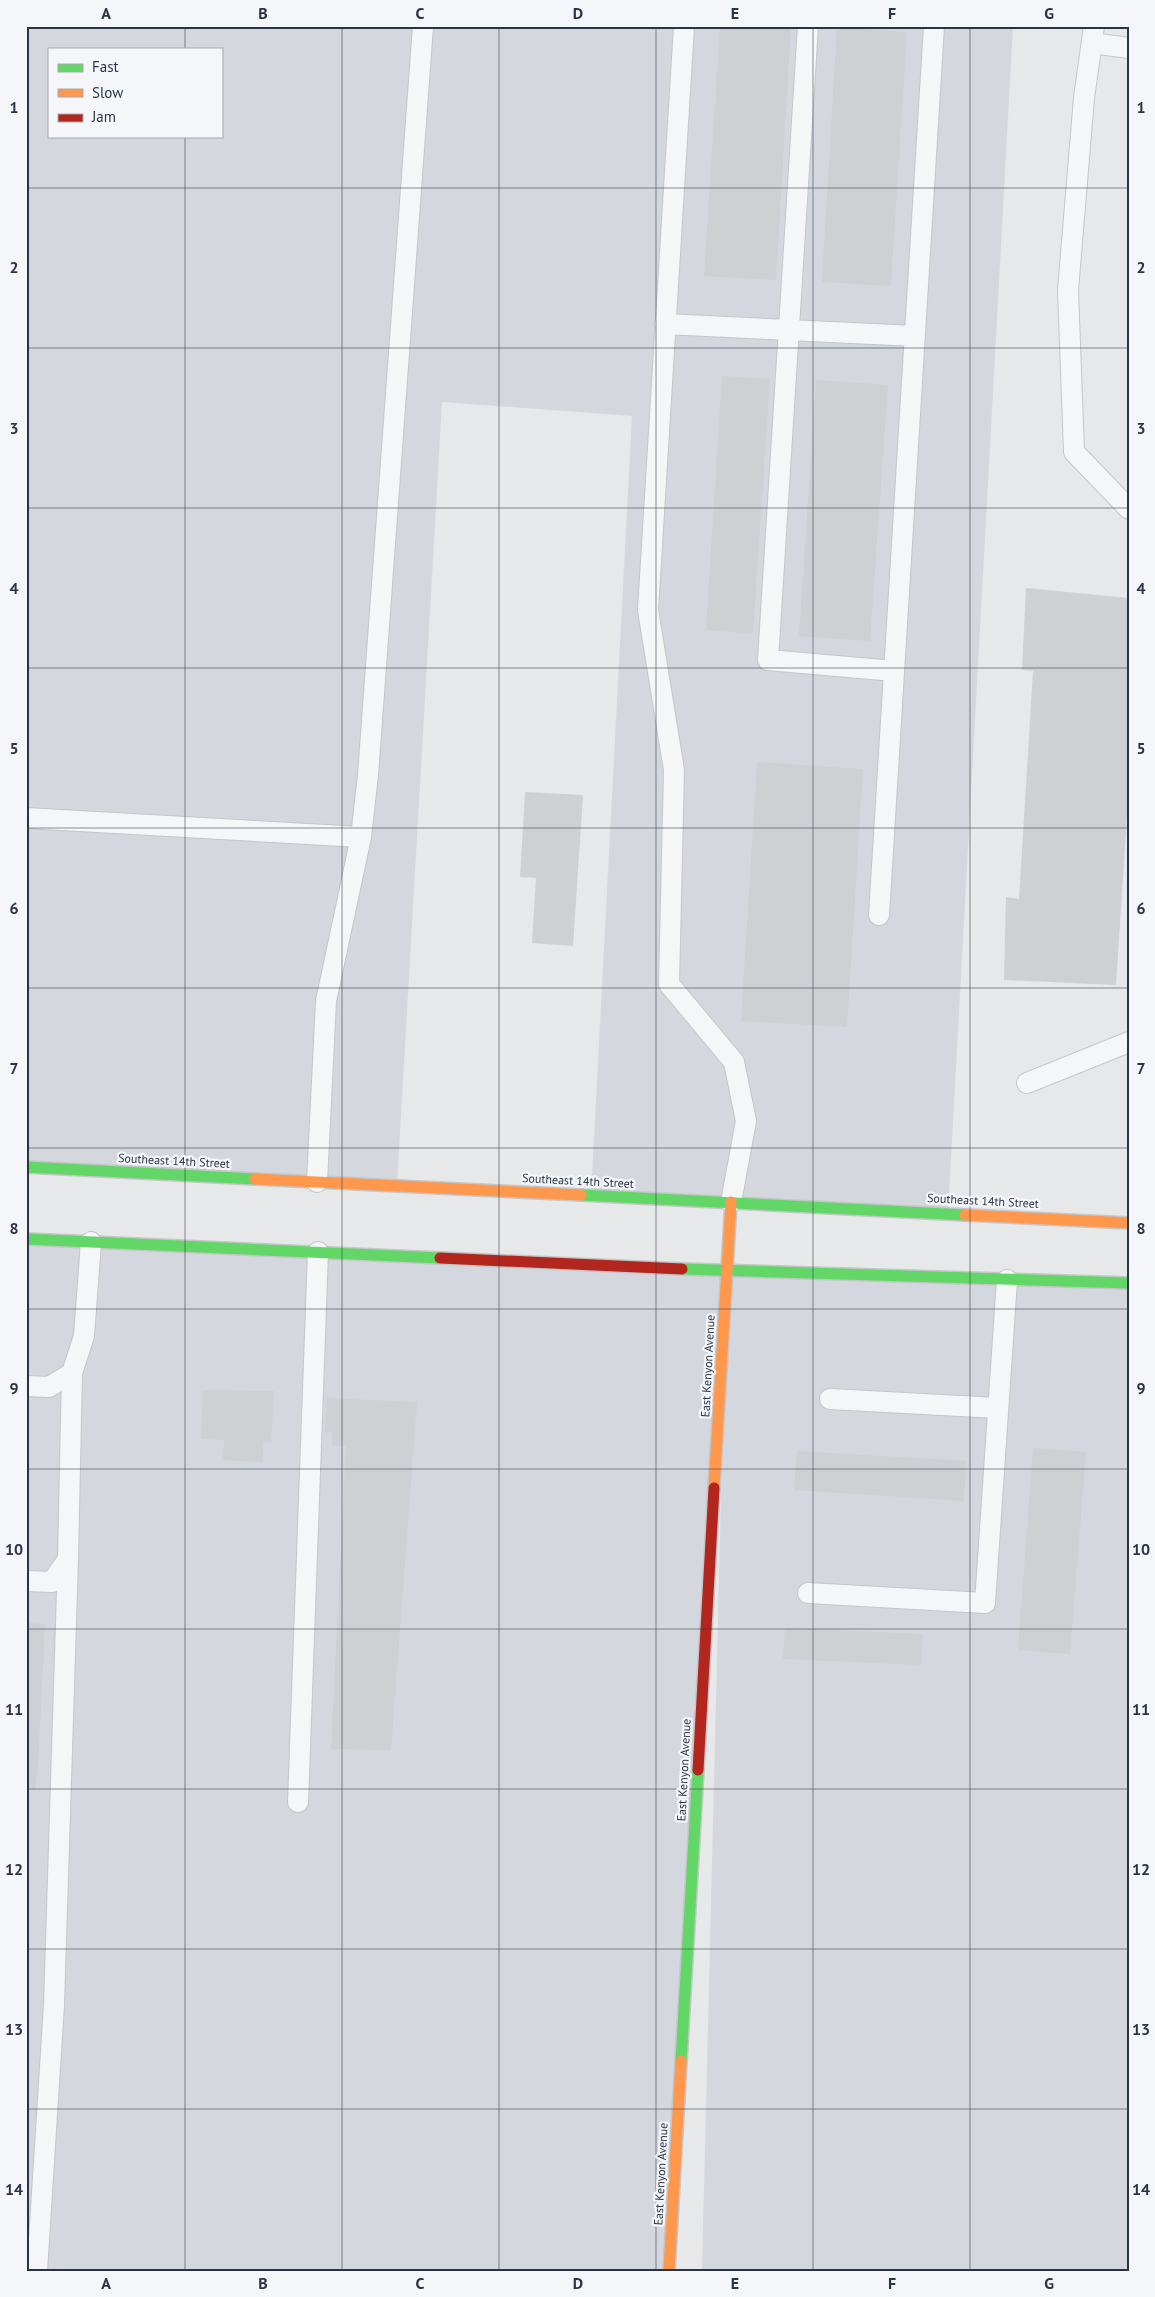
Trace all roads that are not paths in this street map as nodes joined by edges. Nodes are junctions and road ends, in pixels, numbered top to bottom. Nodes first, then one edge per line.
1 (423, 26) edge
2 (684, 26) edge
3 (808, 26) edge
4 (934, 26) edge
5 (1093, 35) edge
6 (1129, 48) edge
7 (665, 324) junction
8 (789, 330) junction
9 (915, 336) junction
10 (1129, 509) edge
11 (894, 671) junction
12 (26, 818) edge
13 (361, 837) junction
14 (879, 915) dead end
15 (1129, 1042) edge
16 (1027, 1083) dead end
17 (26, 1167) edge
18 (317, 1182) junction
19 (731, 1202) junction
20 (1129, 1223) edge
21 (26, 1238) edge
22 (91, 1242) junction
23 (318, 1252) junction
24 (727, 1271) junction
25 (1007, 1280) junction
26 (1129, 1283) edge
27 (72, 1373) junction
28 (26, 1386) edge
29 (830, 1399) dead end
30 (998, 1408) junction
31 (68, 1559) junction
32 (26, 1581) edge
33 (808, 1593) dead end
34 (298, 1802) dead end
35 (37, 2271) edge
36 (669, 2271) edge

1 - 13 lane
2 - 7 lane
3 - 8 lane
4 - 9 lane
5 - 6 lane
5 - 10 lane
7 - 8 lane
7 - 19 lane
8 - 9 lane
8 - 11 lane
9 - 11 lane
11 - 14 lane
12 - 13 lane
13 - 18 lane
15 - 16 lane
17 - 18 main road, Southeast 14th Street
18 - 19 main road, Southeast 14th Street
19 - 20 main road, Southeast 14th Street
19 - 24 main road, East Kenyon Avenue
21 - 22 main road
22 - 23 main road
22 - 27 lane
23 - 24 main road
23 - 34 lane
24 - 25 main road
24 - 36 main road, East Kenyon Avenue
25 - 26 main road
25 - 30 lane
27 - 28 lane
27 - 31 lane
29 - 30 lane
30 - 33 lane
31 - 32 lane
31 - 35 lane

